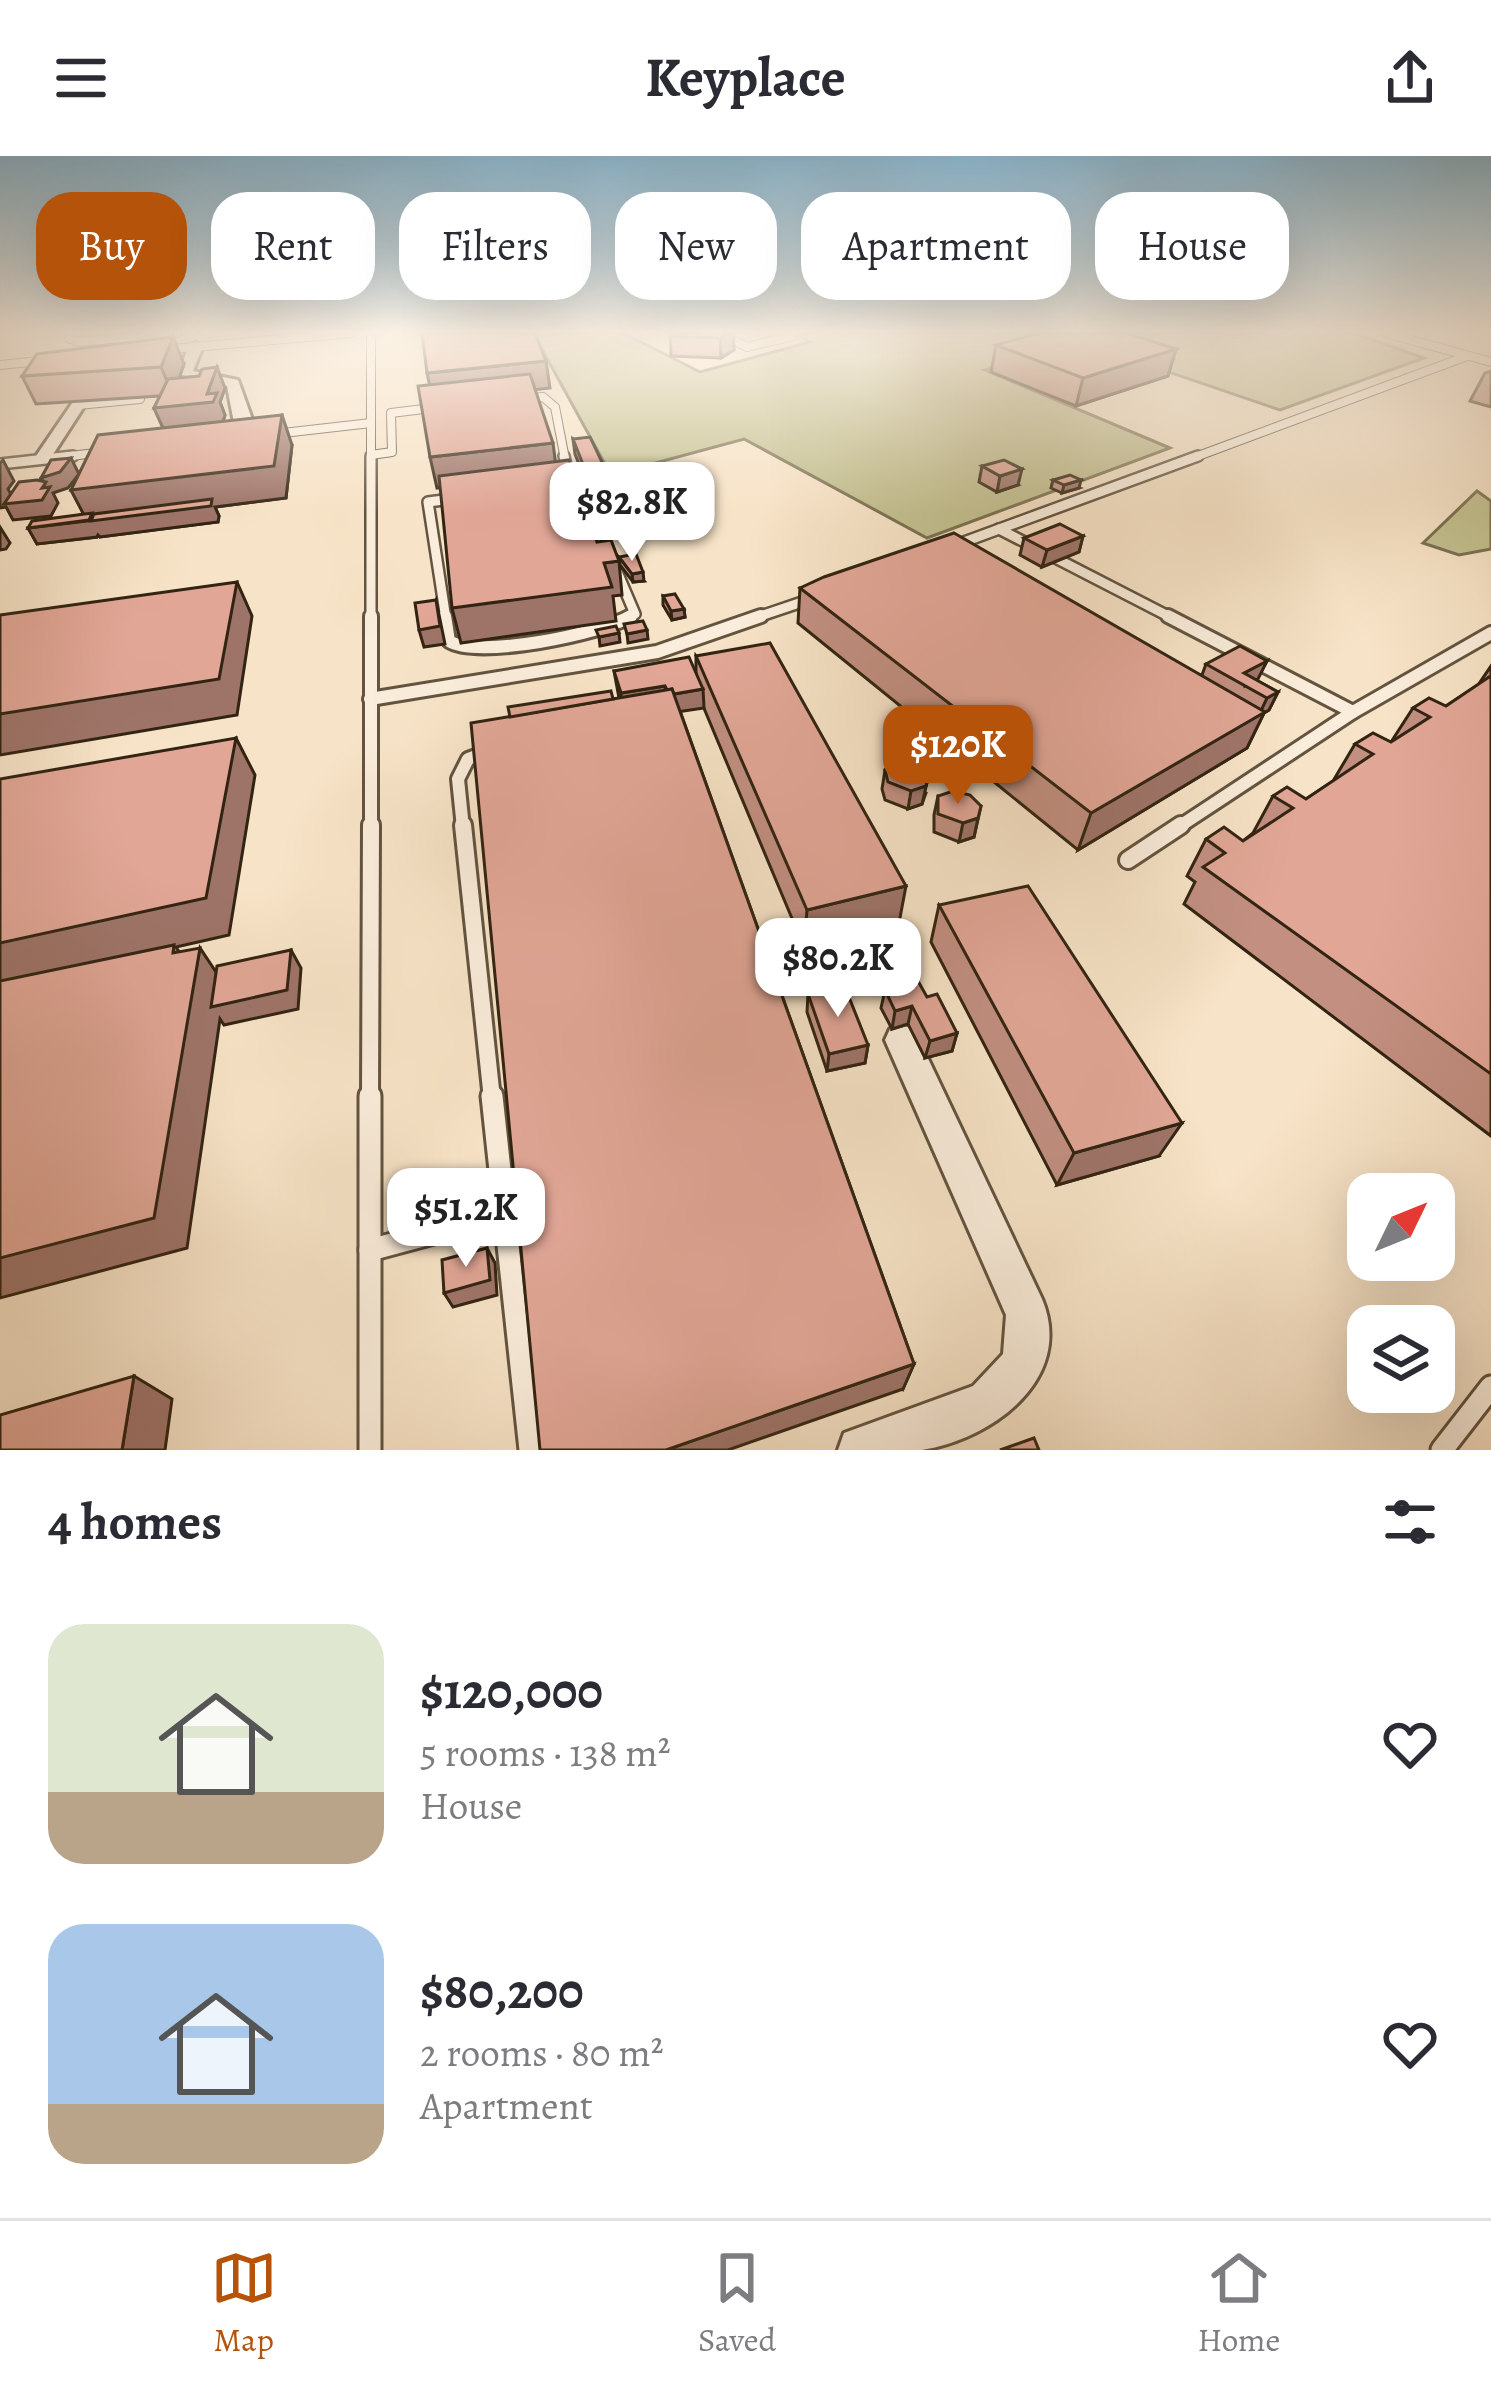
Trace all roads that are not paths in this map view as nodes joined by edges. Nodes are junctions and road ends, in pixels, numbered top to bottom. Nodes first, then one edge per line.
1 (235, 393) edge
2 (370, 393) edge
3 (1366, 393) edge
4 (140, 399) dead end
5 (502, 401) edge
6 (78, 405) joint
7 (460, 405) edge
8 (370, 423) junction
9 (253, 436) junction
10 (229, 439) edge
11 (112, 452) edge
12 (371, 454) junction
13 (42, 459) junction
14 (0, 464) edge
15 (569, 484) junction
16 (999, 529) junction
17 (934, 553) edge
18 (826, 593) edge
19 (1491, 633) edge
20 (541, 638) junction
21 (544, 670) junction
22 (370, 699) junction
23 (1353, 712) junction
24 (507, 748) edge
25 (1128, 860) dead end
26 (902, 1040) dead end
27 (504, 1214) junction
28 (370, 1250) junction
29 (1491, 1387) edge
30 (370, 1450) edge
31 (530, 1450) edge
32 (861, 1450) edge
33 (1442, 1450) edge

1 - 9 street
2 - 8 lane
3 - 16 lane
4 - 6 lane
5 - 15 lane
6 - 13 street
7 - 12 lane
8 - 9 lane
8 - 12 lane
9 - 10 lane
11 - 13 lane
12 - 22 lane
13 - 14 lane
15 - 20 lane
15 - 20 lane
16 - 17 lane
16 - 23 lane
18 - 21 lane
19 - 23 lane
20 - 21 lane
21 - 22 lane
22 - 28 lane
23 - 25 lane
24 - 27 lane
26 - 32 street
27 - 28 lane
27 - 31 lane
28 - 30 lane
29 - 33 lane

